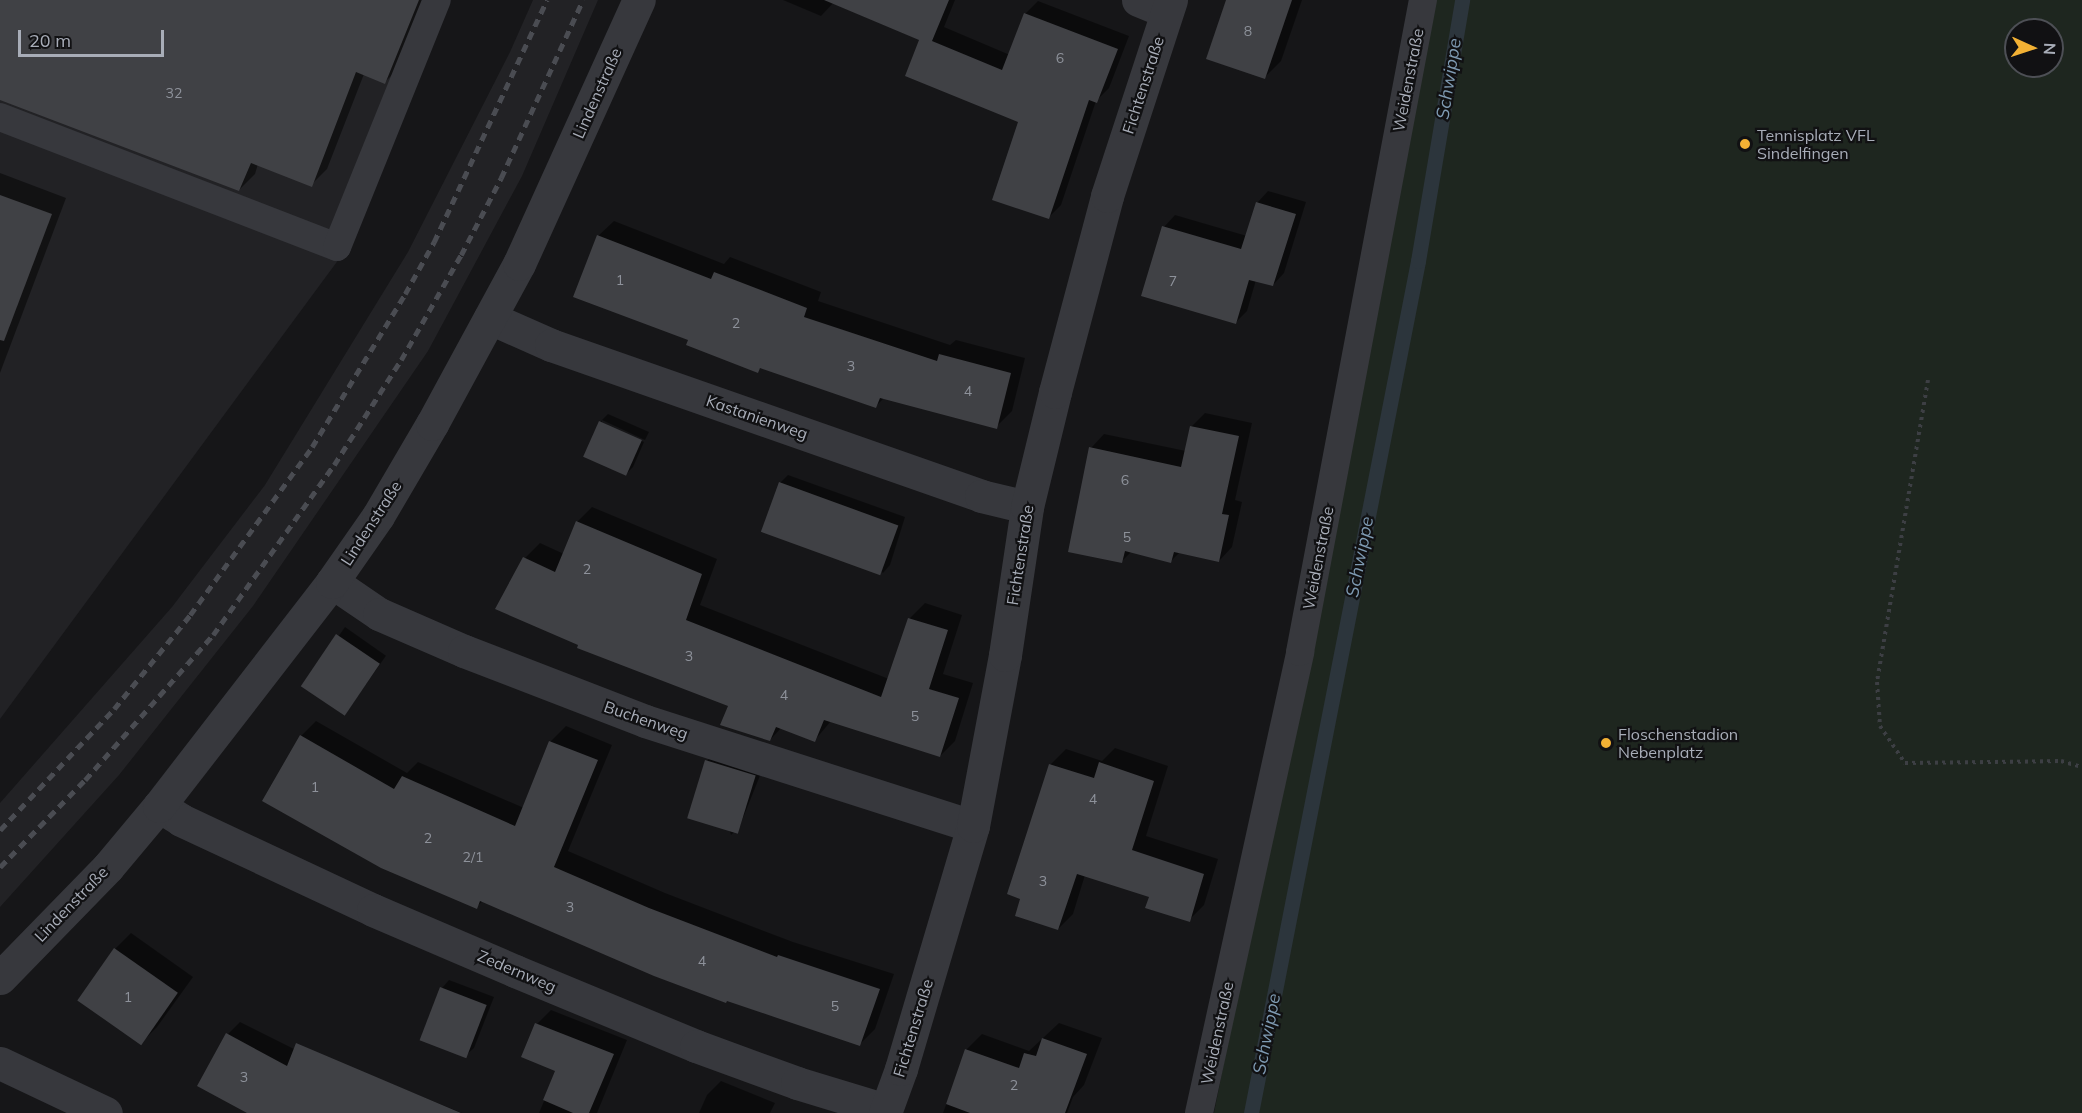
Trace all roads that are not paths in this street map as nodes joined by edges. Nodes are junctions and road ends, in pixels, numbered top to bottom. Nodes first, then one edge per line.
1 (437, 0) edge
2 (639, 0) edge
3 (1423, 0) edge
4 (1159, 4) edge
5 (0, 117) edge
6 (490, 318) junction
7 (1027, 507) junction
8 (332, 582) junction
9 (159, 806) junction
10 (972, 826) junction
11 (0, 978) edge
12 (0, 1063) edge
13 (885, 1112) edge
14 (106, 1113) edge
15 (1199, 1113) edge

1 - 5 lane
2 - 6 street, Lindenstraße
3 - 15 lane, Weidenstraße
4 - 7 street, Fichtenstraße
6 - 7 street, Kastanienweg
6 - 8 street, Lindenstraße
7 - 10 street, Fichtenstraße
8 - 9 street, Lindenstraße
8 - 10 street, Buchenweg
9 - 11 street, Lindenstraße
9 - 13 street, Zedernweg
10 - 13 street, Fichtenstraße
12 - 14 street

